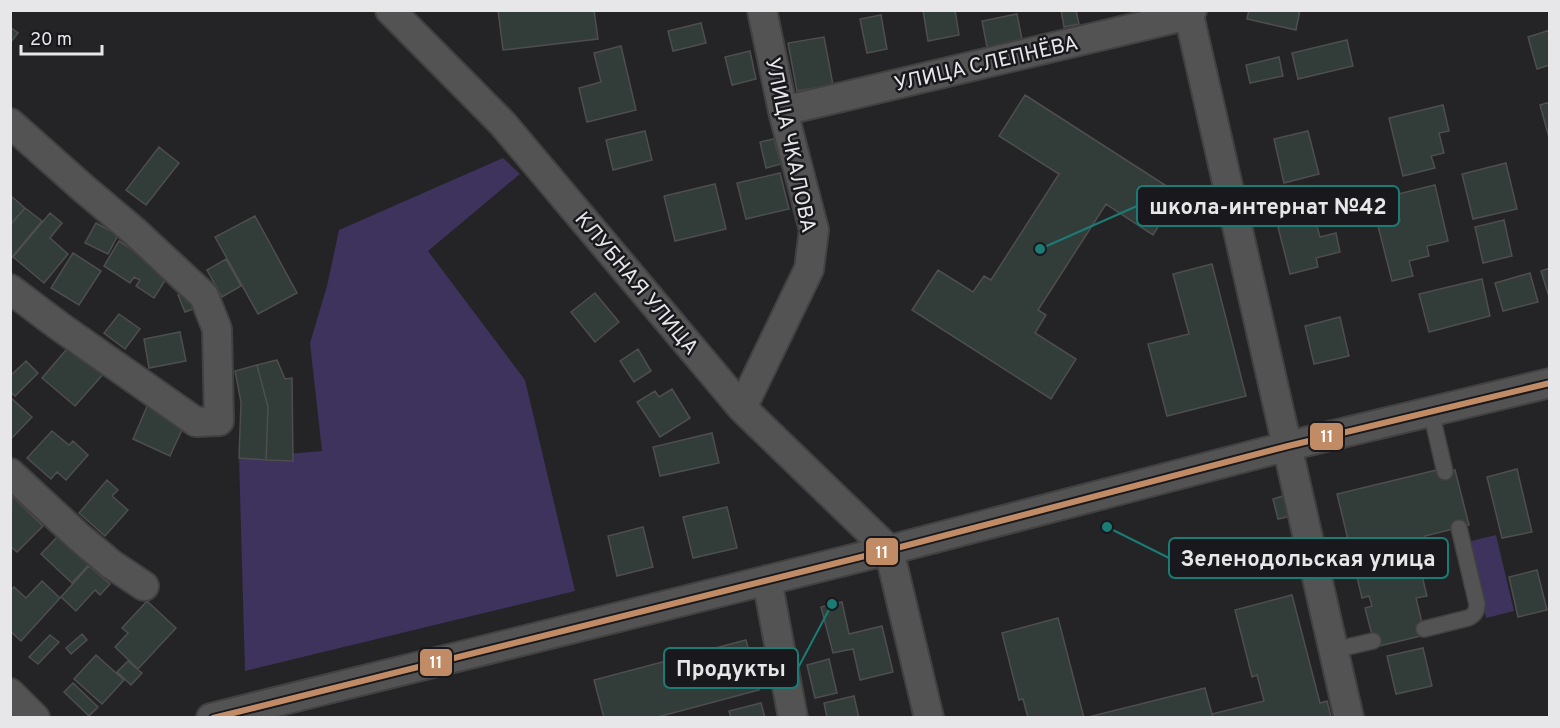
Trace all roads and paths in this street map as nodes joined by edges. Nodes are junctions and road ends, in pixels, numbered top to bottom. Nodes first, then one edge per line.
1 (762, 10) edge
2 (1190, 13) edge
3 (403, 14) edge
4 (783, 111) junction
5 (10, 123) edge
6 (10, 289) edge
7 (1550, 383) edge
8 (742, 408) junction
9 (1431, 412) junction
10 (1288, 446) junction
11 (10, 472) edge
12 (1445, 472) dead end
13 (1459, 528) dead end
14 (889, 550) junction
15 (767, 580) junction
16 (144, 586) dead end
17 (1424, 629) dead end
18 (1373, 641) dead end
19 (1334, 650) junction
20 (10, 693) edge
21 (35, 717) edge
22 (211, 717) edge
23 (793, 717) edge
24 (929, 717) edge
25 (1349, 717) edge

1 - 4 street, УЛИЦА ЧКАЛОВА
2 - 4 street, УЛИЦА СЛЕПНЁВА
2 - 10 street
3 - 8 street, КЛУБНАЯ УЛИЦА
4 - 8 street, УЛИЦА ЧКАЛОВА
5 - 6 street
7 - 9 street
8 - 14 street, КЛУБНАЯ УЛИЦА
9 - 10 street
9 - 12 lane
10 - 14 street
10 - 19 street
11 - 16 street
13 - 17 lane
14 - 15 street
14 - 24 street
15 - 22 street
15 - 23 street
18 - 19 lane
19 - 25 street
20 - 21 street

